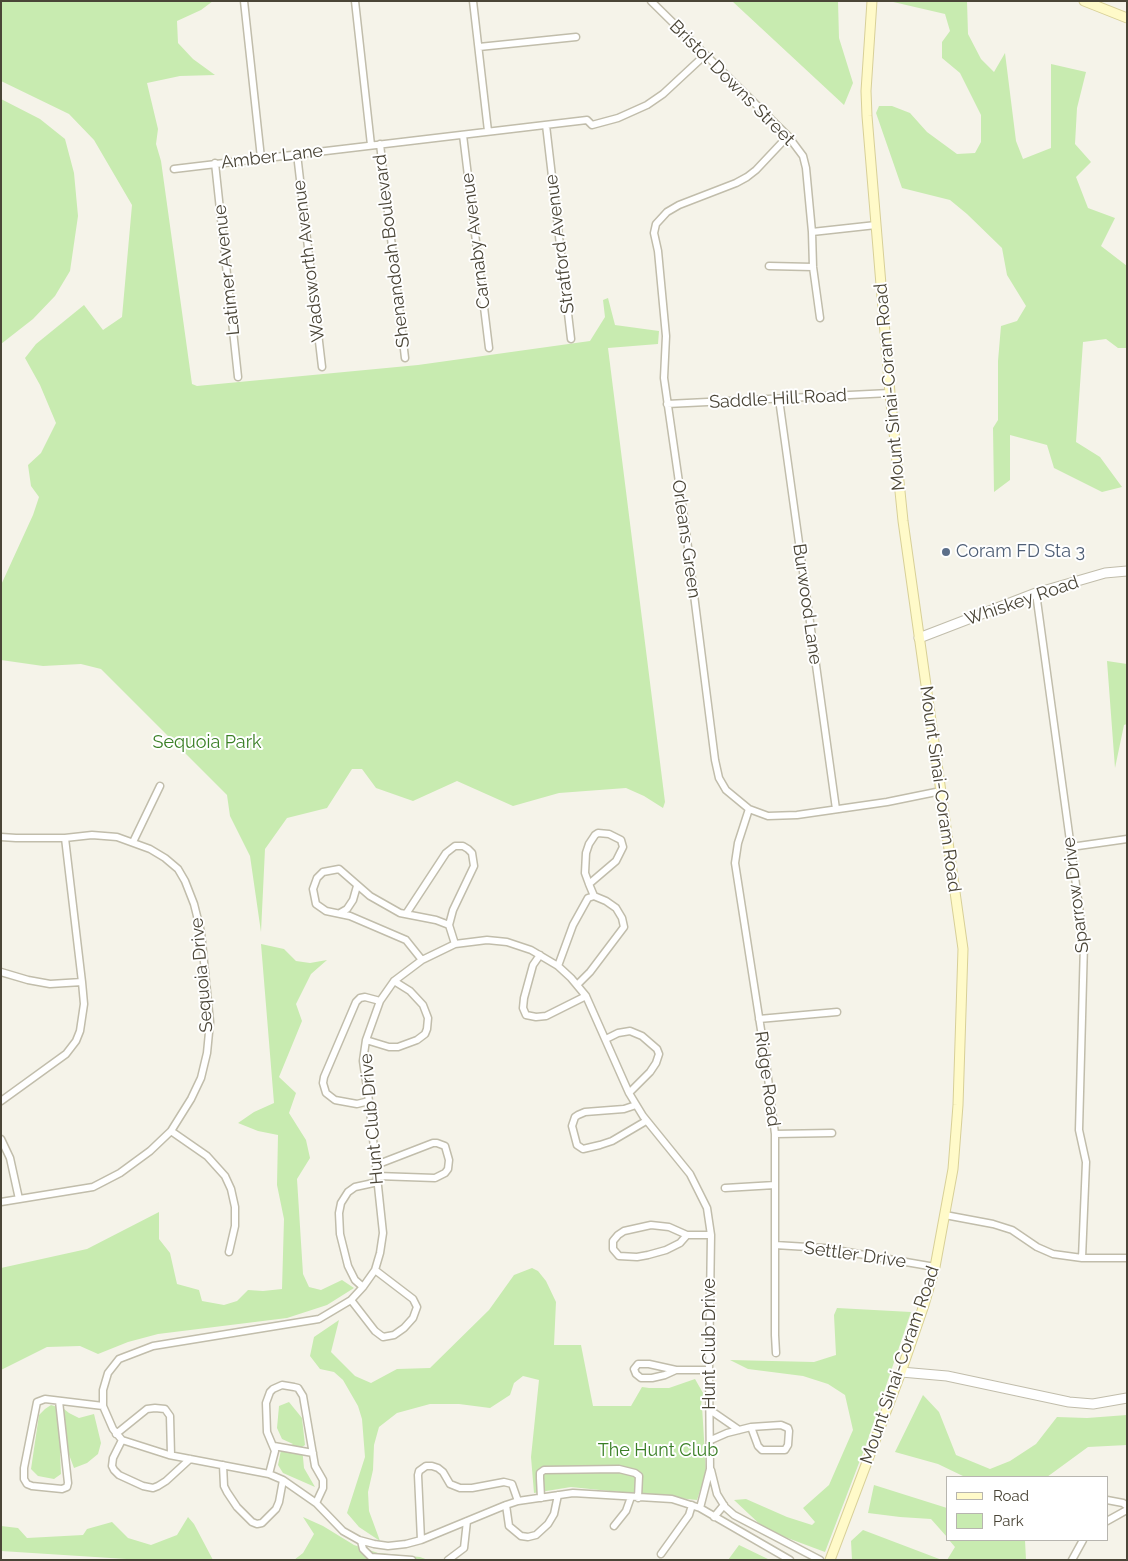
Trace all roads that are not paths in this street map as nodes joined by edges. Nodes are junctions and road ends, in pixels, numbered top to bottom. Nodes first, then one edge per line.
1 (244, 1) edge
2 (354, 1) edge
3 (473, 1) edge
4 (651, 1) edge
5 (872, 1) edge
6 (1084, 1) edge
7 (1127, 18) edge
8 (576, 37) dead end
9 (479, 47) junction
10 (705, 55) junction
11 (546, 125) junction
12 (488, 131) junction
13 (463, 135) junction
14 (788, 136) junction
15 (380, 144) junction
16 (371, 145) junction
17 (297, 154) junction
18 (261, 158) junction
19 (215, 163) junction
20 (174, 169) dead end
21 (876, 225) junction
22 (812, 232) junction
23 (768, 266) dead end
24 (813, 267) junction
25 (820, 318) dead end
26 (571, 338) dead end
27 (489, 348) dead end
28 (405, 358) dead end
29 (322, 367) dead end
30 (238, 377) dead end
31 (890, 393) junction
32 (779, 398) junction
33 (667, 404) junction
34 (1127, 571) edge
35 (1036, 593) junction
36 (919, 638) junction
37 (160, 786) dead end
38 (941, 791) junction
39 (749, 809) junction
40 (836, 809) junction
41 (1, 837) edge
42 (65, 838) junction
43 (1127, 839) edge
44 (133, 842) junction
45 (1071, 847) junction
46 (589, 884) junction
47 (357, 886) junction
48 (594, 896) junction
49 (340, 914) junction
50 (406, 914) junction
51 (449, 925) junction
52 (455, 944) junction
53 (540, 955) junction
54 (422, 960) junction
55 (558, 966) junction
56 (1, 972) edge
57 (394, 981) junction
58 (82, 982) junction
59 (577, 985) junction
60 (586, 996) junction
61 (380, 1000) junction
62 (837, 1012) dead end
63 (759, 1019) junction
64 (606, 1039) junction
65 (366, 1040) junction
66 (629, 1093) junction
67 (369, 1101) junction
68 (1, 1102) edge
69 (636, 1105) junction
70 (646, 1121) junction
71 (171, 1132) junction
72 (832, 1133) dead end
73 (775, 1134) junction
74 (1, 1140) edge
75 (376, 1165) junction
76 (378, 1179) junction
77 (775, 1185) junction
78 (725, 1188) dead end
79 (19, 1199) junction
80 (1, 1202) edge
81 (945, 1215) junction
82 (687, 1235) junction
83 (711, 1235) junction
84 (775, 1245) junction
85 (229, 1252) dead end
86 (1082, 1258) junction
87 (1127, 1258) edge
88 (935, 1267) junction
89 (375, 1270) junction
90 (363, 1288) junction
91 (351, 1300) junction
92 (776, 1353) dead end
93 (676, 1370) junction
94 (709, 1370) junction
95 (901, 1372) junction
96 (1127, 1398) edge
97 (59, 1401) junction
98 (103, 1406) junction
99 (710, 1410) junction
100 (751, 1428) junction
101 (738, 1430) junction
102 (116, 1434) junction
103 (122, 1440) junction
104 (710, 1440) junction
105 (274, 1446) junction
106 (313, 1453) junction
107 (171, 1455) junction
108 (190, 1459) junction
109 (223, 1465) junction
110 (710, 1469) junction
111 (269, 1474) junction
112 (283, 1480) junction
113 (558, 1495) junction
114 (541, 1498) junction
115 (634, 1498) junction
116 (1108, 1500) edge
117 (518, 1501) junction
118 (316, 1503) junction
119 (506, 1505) junction
120 (692, 1505) junction
121 (724, 1505) junction
122 (700, 1508) junction
123 (1127, 1508) edge
124 (714, 1517) junction
125 (1108, 1520) edge
126 (467, 1521) junction
127 (614, 1526) dead end
128 (421, 1540) junction
129 (361, 1541) junction
130 (1075, 1541) edge
131 (1082, 1541) edge
132 (1078, 1548) junction
133 (660, 1554) dead end
134 (412, 1560) edge
135 (448, 1560) edge
136 (790, 1560) edge
137 (820, 1560) edge
138 (830, 1560) edge
139 (1072, 1560) edge

1 - 18 street
2 - 16 street, Shenandoah Boulevard
3 - 9 street
4 - 10 street, Bristol Downs Street
5 - 21 main road, Mount Sinai-Coram Road
6 - 7 main road
8 - 9 street
9 - 12 street
10 - 11 street
10 - 14 street, Bristol Downs Street
11 - 12 street
11 - 26 street, Stratford Avenue
12 - 13 street
13 - 15 street
13 - 27 street, Carnaby Avenue
14 - 22 street, Bristol Downs Street
14 - 33 street, Orleans Green
15 - 16 street, Amber Lane
15 - 28 street, Shenandoah Boulevard
16 - 17 street, Amber Lane
17 - 18 street, Amber Lane
17 - 29 street, Wadsworth Avenue
18 - 19 street, Amber Lane
19 - 20 street, Amber Lane
19 - 30 street, Latimer Avenue
21 - 22 street
21 - 31 main road, Mount Sinai-Coram Road
22 - 24 street, Bristol Downs Street
23 - 24 street
24 - 25 street, Bristol Downs Street
31 - 32 street, Saddle Hill Road
31 - 36 main road, Mount Sinai-Coram Road
32 - 33 street, Saddle Hill Road
32 - 40 street, Burwood Lane
33 - 39 street, Orleans Green
34 - 35 street, Whiskey Road
35 - 36 street, Whiskey Road
35 - 45 street, Sparrow Drive
36 - 38 main road, Mount Sinai-Coram Road
37 - 44 street
38 - 40 street, Orleans Green
38 - 81 main road, Mount Sinai-Coram Road
39 - 40 street, Orleans Green
39 - 63 street, Ridge Road
41 - 42 street, Sequoia Drive
42 - 44 street, Sequoia Drive
42 - 58 street
43 - 45 street
44 - 71 street, Sequoia Drive
45 - 86 street, Sparrow Drive
46 - 46 street
46 - 48 street
47 - 49 street
47 - 49 street
47 - 50 street
48 - 55 street
48 - 59 street
49 - 54 street
50 - 51 street
50 - 51 street
51 - 52 street
52 - 53 street, Hunt Club Drive
52 - 54 street, Hunt Club Drive
53 - 55 street, Hunt Club Drive
53 - 60 street
54 - 57 street, Hunt Club Drive
55 - 59 street, Hunt Club Drive
56 - 58 street
57 - 61 street, Hunt Club Drive
57 - 65 street
58 - 68 street
59 - 60 street, Hunt Club Drive
60 - 64 street, Hunt Club Drive
61 - 65 street, Hunt Club Drive
61 - 67 street
62 - 63 street
63 - 73 street, Ridge Road
64 - 66 street, Hunt Club Drive
64 - 66 street
65 - 67 street, Hunt Club Drive
66 - 69 street, Hunt Club Drive
67 - 75 street, Hunt Club Drive
69 - 70 street, Hunt Club Drive
69 - 70 street
70 - 83 street, Hunt Club Drive
71 - 79 street, Sequoia Drive
71 - 85 street
72 - 73 street
73 - 77 street, Ridge Road
74 - 79 street
75 - 76 street, Hunt Club Drive
75 - 76 street
76 - 89 street, Hunt Club Drive
76 - 90 street
77 - 78 street
77 - 84 street, Ridge Road
79 - 80 street, Sequoia Drive
81 - 86 street
81 - 88 main road, Mount Sinai-Coram Road
82 - 82 street
82 - 83 street
83 - 94 street, Hunt Club Drive
84 - 88 street, Settler Drive
84 - 92 street, Ridge Road
86 - 87 street
88 - 95 main road, Mount Sinai-Coram Road
89 - 90 street, Hunt Club Drive
89 - 91 street
90 - 91 street, Hunt Club Drive
91 - 98 street, Hunt Club Drive
93 - 93 street
93 - 94 street
94 - 99 street, Hunt Club Drive
95 - 96 street
95 - 138 main road, Mount Sinai-Coram Road
97 - 97 street
97 - 98 street
98 - 102 street
99 - 101 street
99 - 104 street, Hunt Club Drive
100 - 100 street
100 - 101 street
101 - 104 street
102 - 103 street
102 - 107 street
103 - 107 street
103 - 108 street
104 - 110 street, Hunt Club Drive
105 - 106 street
105 - 106 street
105 - 111 street
106 - 118 street
107 - 108 street
108 - 109 street
109 - 111 street
109 - 112 street
110 - 121 street, Hunt Club Drive
110 - 122 street, Hunt Club Drive
111 - 112 street
112 - 118 street
113 - 114 street
113 - 115 street
113 - 119 street
114 - 115 street
114 - 117 street
115 - 120 street
115 - 127 street
116 - 123 street
117 - 119 street
117 - 128 street
118 - 129 street
119 - 126 street
120 - 122 street
120 - 133 street
121 - 124 street
121 - 137 street, Hunt Club Drive
122 - 124 street
123 - 125 street
124 - 136 street
126 - 128 street
126 - 135 street
128 - 129 street
129 - 134 street
130 - 132 street
131 - 132 street
132 - 139 street

